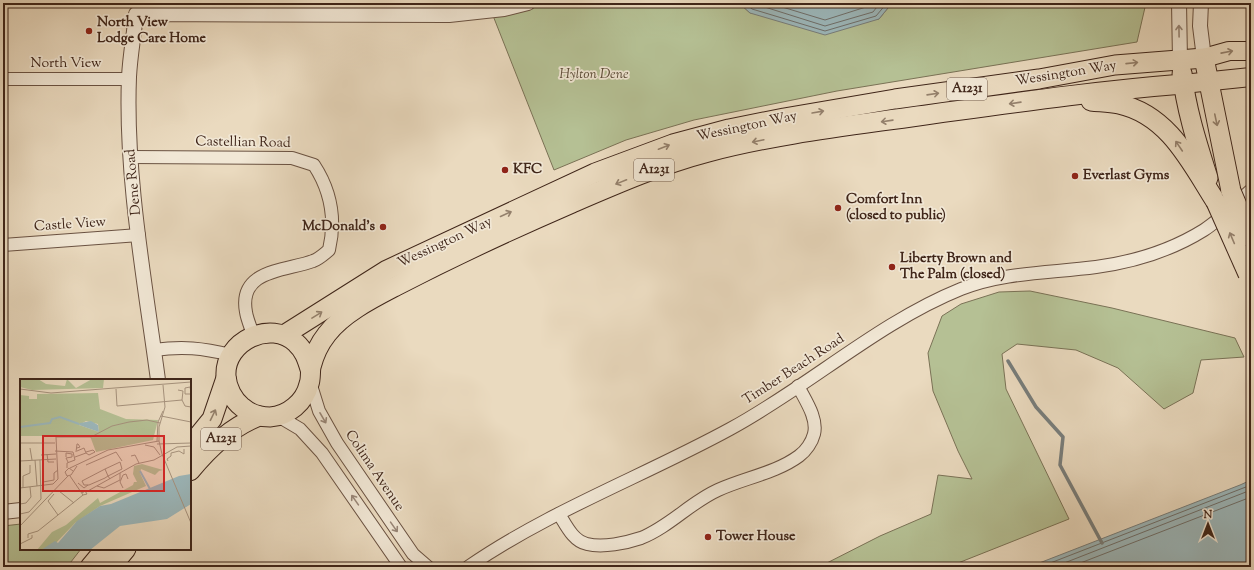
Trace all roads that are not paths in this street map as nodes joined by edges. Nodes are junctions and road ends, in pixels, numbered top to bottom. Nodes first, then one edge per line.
1 (528, 3) edge
2 (1179, 3) edge
3 (1201, 3) edge
4 (1251, 51) edge
5 (1204, 58) junction
6 (1180, 60) junction
7 (1251, 77) edge
8 (3, 79) edge
9 (129, 79) junction
10 (1208, 82) junction
11 (1183, 84) junction
12 (1054, 97) junction
13 (131, 157) junction
14 (1251, 190) edge
15 (1216, 202) junction
16 (139, 235) junction
17 (1251, 238) edge
18 (3, 245) edge
19 (1251, 282) edge
20 (253, 335) junction
21 (284, 335) junction
22 (154, 350) junction
23 (231, 356) junction
24 (310, 375) junction
25 (226, 378) junction
26 (158, 379) edge
27 (798, 386) junction
28 (259, 416) junction
29 (278, 416) junction
30 (191, 445) edge
31 (191, 470) edge
32 (20, 510) edge
33 (3, 512) edge
34 (559, 514) junction
35 (104, 550) edge
36 (125, 550) edge
37 (90, 567) edge
38 (111, 567) edge
39 (401, 567) edge
40 (428, 567) edge
41 (468, 567) edge

1 - 9 street, Dene Road
6 -> 2 street
3 - 5 street
5 -> 4 main road, Wessington Way
5 - 6 highway, Wessington Way / A1231
5 - 10 highway
6 - 11 highway
21 -> 6 highway, Wessington Way / A1231
7 - 10 main road, Wessington Way
8 - 9 street, North View
9 - 13 street, Dene Road
10 - 11 main road, Wessington Way
10 -> 17 highway, bridge
11 - 12 highway, Wessington Way / A1231
11 - 15 highway
15 -> 12 highway
12 -> 24 highway, Wessington Way / A1231
13 - 16 street, Dene Road
13 - 20 street, Castellian Road
14 - 27 street, Timber Beach Road
19 -> 15 highway, bridge
16 - 18 street, Castle View
16 - 22 street, Dene Road
20 - 21 highway
20 - 23 highway
21 - 24 highway
22 - 23 street
22 - 26 street, Dene Road
23 - 25 highway
24 - 29 highway, Wessington Way
24 -> 40 street, Colima Avenue
25 - 28 highway, Wessington Way
30 -> 25 highway, A1231
27 - 34 street, Timber Beach Road
27 - 34 street
28 - 29 highway, Wessington Way
28 - 31 highway, Wessington Way / A1231
39 -> 29 street
32 - 33 street
34 - 41 street, Timber Beach Road
35 - 37 highway
36 - 38 highway

